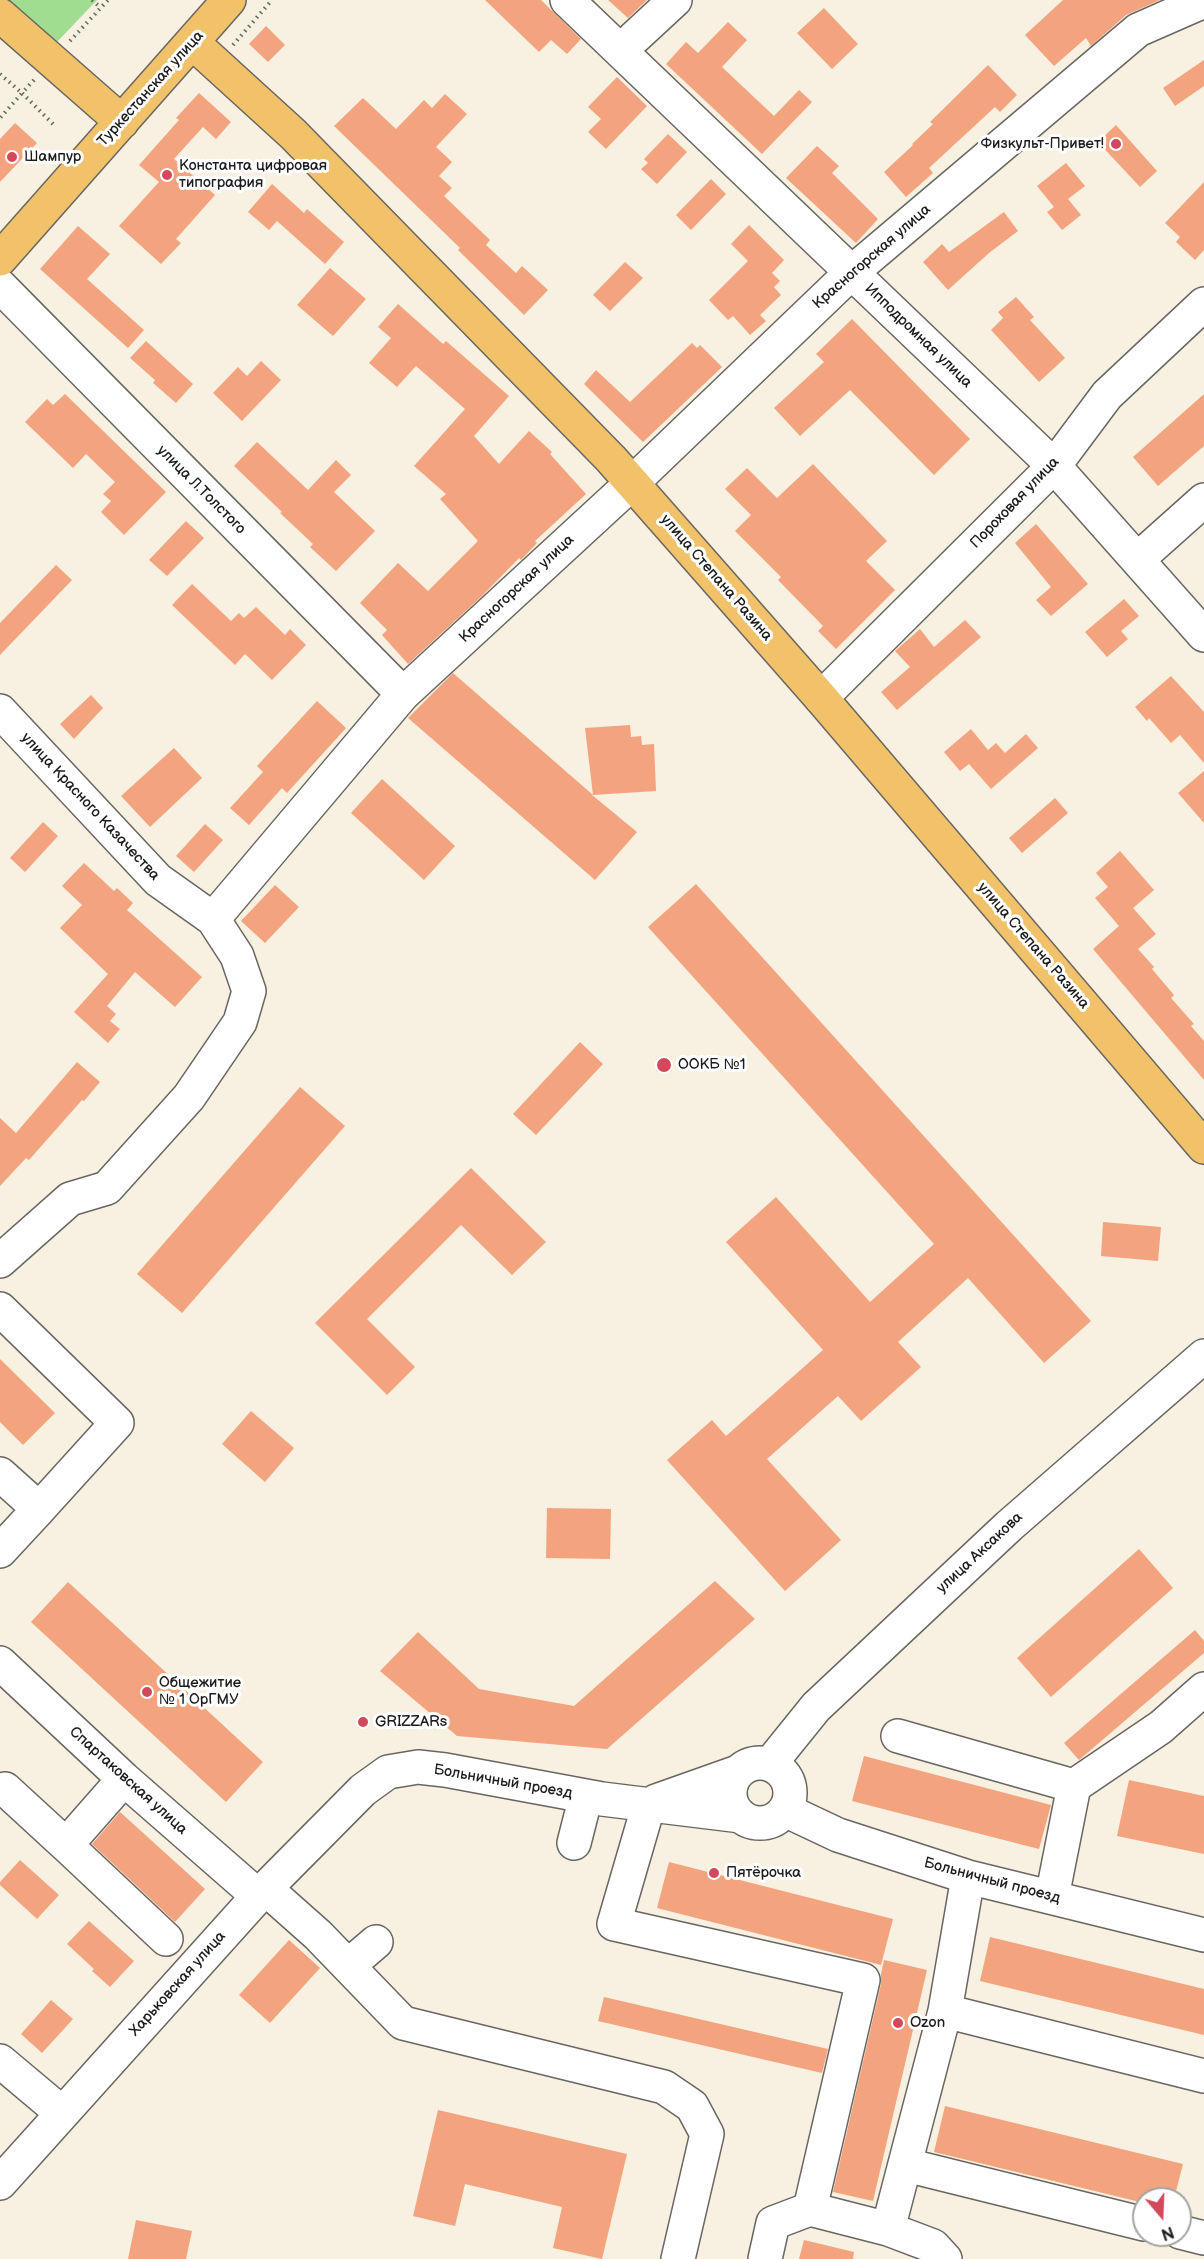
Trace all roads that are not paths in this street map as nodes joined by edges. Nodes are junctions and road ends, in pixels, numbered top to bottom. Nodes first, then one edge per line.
1 (229, 0) edge
2 (567, 0) edge
3 (675, 0) edge
4 (1204, 1) edge
5 (0, 15) edge
6 (192, 42) junction
7 (621, 50) junction
8 (122, 122) junction
9 (0, 259) edge
10 (852, 272) junction
11 (0, 286) edge
12 (1204, 304) edge
13 (1054, 466) junction
14 (632, 483) junction
15 (1204, 500) edge
16 (1138, 559) junction
17 (1204, 635) edge
18 (403, 694) junction
19 (821, 698) junction
20 (0, 711) edge
21 (213, 920) junction
22 (1204, 1147) edge
23 (3, 1253) edge
24 (0, 1309) edge
25 (1204, 1356) edge
26 (0, 1474) edge
27 (39, 1509) junction
28 (0, 1551) edge
29 (6, 1681) edge
30 (1204, 1689) edge
31 (898, 1736) dead end
32 (770, 1764) junction
33 (738, 1772) junction
34 (124, 1779) junction
35 (1074, 1786) junction
36 (5, 1789) dead end
37 (363, 1790) joint
38 (586, 1796) junction
39 (649, 1804) junction
40 (785, 1810) junction
41 (741, 1816) junction
42 (574, 1843) dead end
43 (66, 1845) junction
44 (968, 1877) junction
45 (262, 1892) junction
46 (1052, 1897) junction
47 (1204, 1935) edge
48 (166, 1939) dead end
49 (376, 1942) dead end
50 (348, 1966) junction
51 (945, 2011) junction
52 (0, 2061) edge
53 (1204, 2076) edge
54 (62, 2113) junction
55 (906, 2165) junction
56 (0, 2183) edge
57 (810, 2209) junction
58 (1132, 2221) edge
59 (888, 2229) junction
60 (678, 2259) edge
61 (765, 2259) edge
62 (945, 2259) edge

1 - 6 main road, Туркестанская улица
2 - 7 street, Ипподромная улица
3 - 7 street
4 - 10 street, Красногорская улица
5 - 8 main road
6 - 8 main road, Туркестанская улица
6 - 14 main road, улица Степана Разина
7 - 10 street, Ипподромная улица
8 - 9 main road, Туркестанская улица
10 - 13 street, Ипподромная улица
10 - 14 street, Красногорская улица
11 - 18 street, улица Л.Толстого
12 - 13 street, Пороховая улица
13 - 16 street, Ипподромная улица
13 - 19 street, Пороховая улица
14 - 18 street, Красногорская улица
14 - 19 main road, улица Степана Разина
15 - 16 street
16 - 17 street, Ипподромная улица
18 - 21 street, Красногорская улица
19 - 22 main road, улица Степана Разина
20 - 21 street, улица Красного Казачества
21 - 23 street
24 - 27 street
25 - 32 street, улица Аксакова
26 - 27 street
27 - 28 street
29 - 34 street, Спартаковская улица
30 - 35 street
31 - 35 street
32 - 33 street
32 - 40 street
33 - 39 street, Больничный проезд
33 - 41 street
34 - 43 street
34 - 45 street, Спартаковская улица
35 - 46 street
36 - 43 street
37 - 38 street, Больничный проезд
37 - 45 street, Харьковская улица
38 - 39 street, Больничный проезд
38 - 42 street
39 - 41 street, Больничный проезд
39 - 57 street
40 - 41 street
40 - 44 street, Больничный проезд
43 - 48 street
44 - 46 street, Больничный проезд
44 - 51 street
45 - 50 street, Спартаковская улица
45 - 54 street, Харьковская улица
46 - 47 street, Больничный проезд
49 - 50 street
50 - 60 street, Спартаковская улица
51 - 53 street
51 - 55 street
52 - 54 street
54 - 56 street, Харьковская улица
55 - 58 street
55 - 59 street
57 - 59 street
57 - 61 street
59 - 62 street

